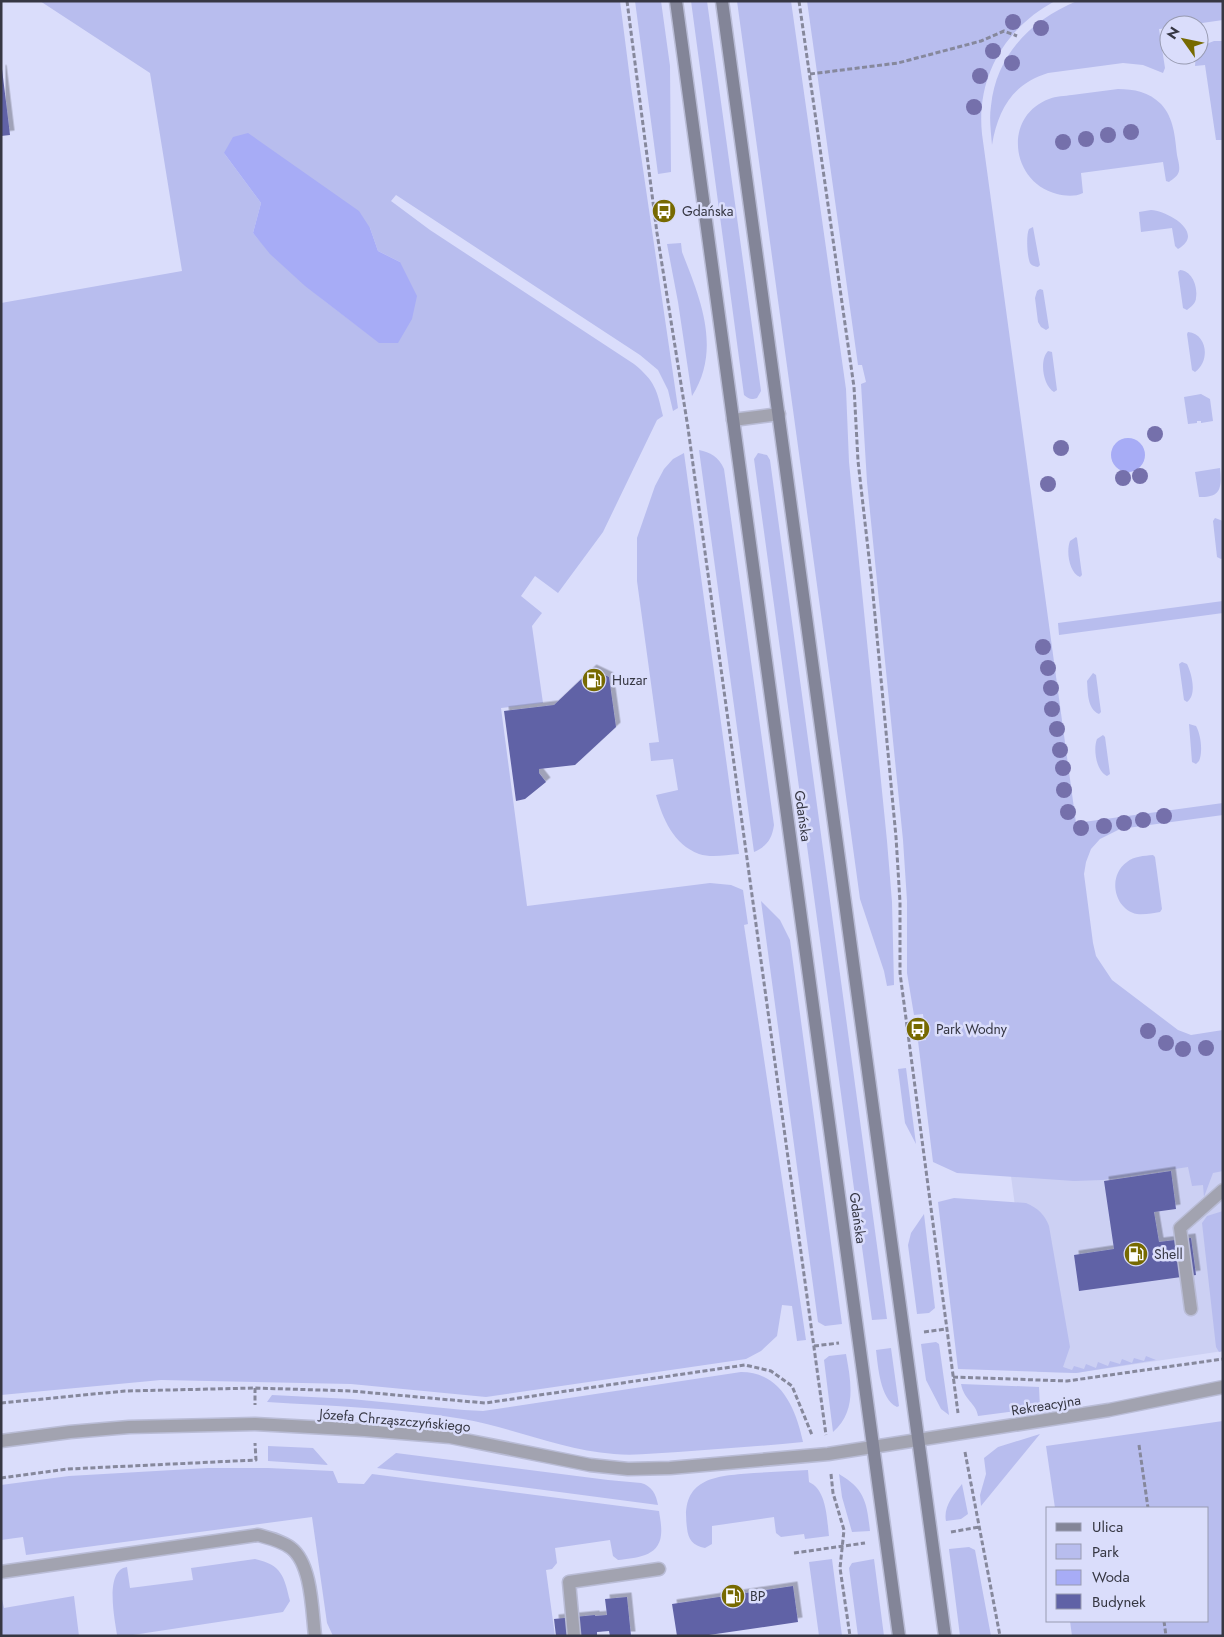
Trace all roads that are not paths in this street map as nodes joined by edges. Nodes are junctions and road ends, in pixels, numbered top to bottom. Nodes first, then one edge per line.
1 (676, 1) edge
2 (722, 1) edge
3 (779, 414) junction
4 (733, 420) junction
5 (1223, 1190) edge
6 (1191, 1309) dead end
7 (1223, 1386) edge
8 (918, 1440) junction
9 (1, 1441) edge
10 (874, 1447) junction
11 (659, 1569) dead end
12 (1, 1572) edge
13 (316, 1636) edge
14 (574, 1636) edge
15 (899, 1636) edge
16 (945, 1636) edge

1 - 4 main road, Gdańska
2 - 3 main road
3 - 4 street
3 - 8 main road
4 - 10 main road, Gdańska
5 - 6 street
7 - 8 street, Rekreacyjna
8 - 10 street, Rekreacyjna
8 - 16 main road
9 - 10 street, Józefa Chrząszczyńskiego
10 - 15 main road, Gdańska
11 - 14 street
12 - 13 street

